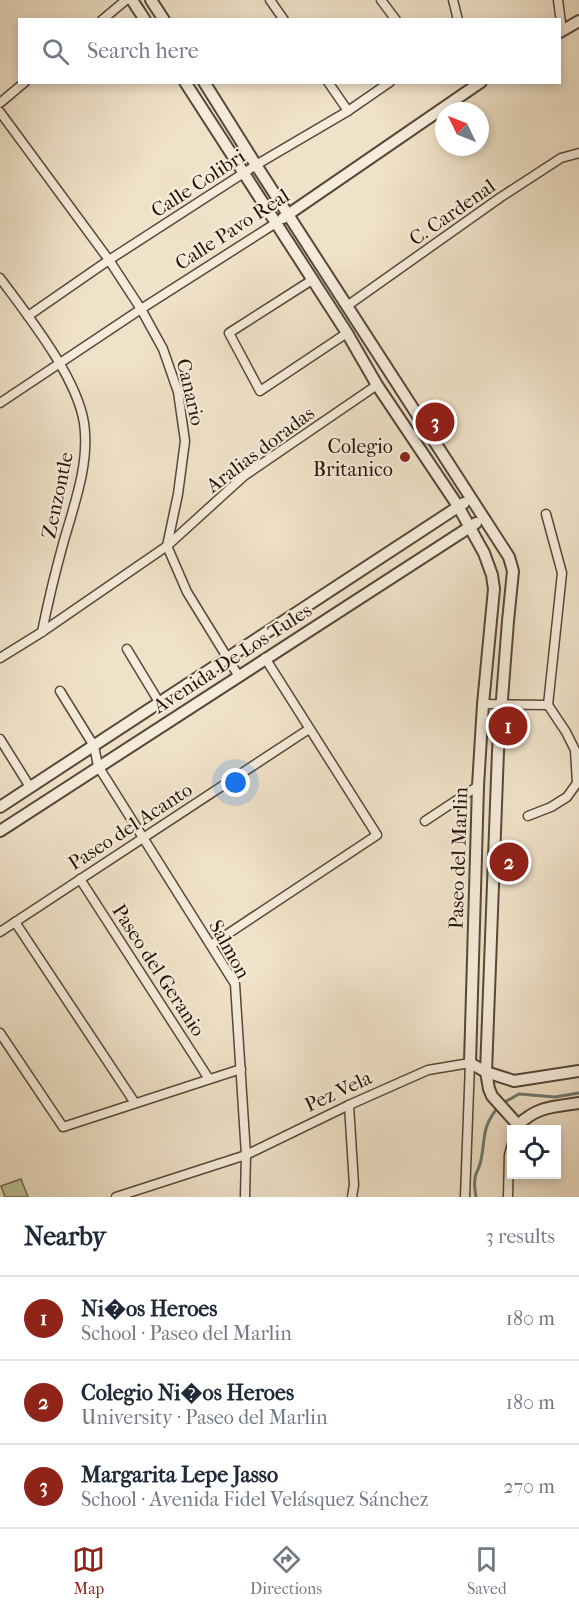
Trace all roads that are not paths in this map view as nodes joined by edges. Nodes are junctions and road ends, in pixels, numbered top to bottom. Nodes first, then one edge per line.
1 (126, 0) edge
2 (132, 0) edge
3 (151, 0) edge
4 (270, 0) edge
5 (381, 0) edge
6 (453, 0) edge
7 (558, 0) edge
8 (104, 18) edge
9 (143, 18) edge
10 (163, 18) edge
11 (283, 18) edge
12 (394, 18) edge
13 (458, 18) edge
14 (560, 18) edge
15 (579, 21) edge
16 (561, 31) edge
17 (23, 84) edge
18 (185, 84) edge
19 (205, 84) edge
20 (329, 84) edge
21 (387, 84) edge
22 (475, 84) edge
23 (0, 103) edge
24 (348, 111) junction
25 (0, 112) edge
26 (579, 153) edge
27 (256, 165) junction
28 (242, 174) junction
29 (288, 215) junction
30 (276, 223) junction
31 (109, 260) junction
32 (0, 278) edge
33 (312, 280) junction
34 (347, 306) junction
35 (141, 309) junction
36 (28, 316) junction
37 (347, 333) junction
38 (60, 364) junction
39 (378, 385) junction
40 (0, 403) edge
41 (472, 498) junction
42 (458, 506) junction
43 (546, 514) dead end
44 (484, 518) junction
45 (470, 526) junction
46 (167, 546) junction
47 (42, 632) junction
48 (127, 648) dead end
49 (227, 657) junction
50 (0, 658) edge
51 (266, 658) junction
52 (238, 675) junction
53 (60, 691) dead end
54 (159, 702) junction
55 (483, 704) junction
56 (501, 704) junction
57 (548, 705) junction
58 (309, 729) junction
59 (0, 739) edge
60 (94, 746) junction
61 (577, 749) edge
62 (98, 766) junction
63 (478, 786) junction
64 (30, 787) junction
65 (0, 807) edge
66 (528, 816) dead end
67 (425, 821) dead end
68 (0, 831) edge
69 (143, 837) junction
70 (80, 879) junction
71 (475, 896) junction
72 (493, 896) junction
73 (15, 922) junction
74 (0, 932) edge
75 (211, 945) junction
76 (0, 1033) edge
77 (470, 1063) junction
78 (241, 1069) junction
79 (579, 1071) edge
80 (486, 1072) junction
81 (209, 1079) junction
82 (135, 1103) junction
83 (579, 1103) edge
84 (349, 1105) junction
85 (514, 1125) edge
86 (518, 1125) edge
87 (246, 1155) junction
88 (508, 1179) edge
89 (140, 1193) edge
90 (116, 1197) edge
91 (245, 1197) edge
92 (352, 1197) edge
93 (465, 1197) edge
94 (508, 1197) edge

1 - 8 street
2 - 9 street
3 - 10 street
4 - 11 street
5 - 12 street
6 - 13 street
7 - 14 street
15 - 16 street
17 - 23 street
18 - 28 street, Paseo del Marlin
19 - 27 street, Paseo del Marlin
20 - 24 street
21 - 24 street, Calle Colibri
22 - 29 street, Calle Pavo Real
24 - 27 street, Calle Colibri
25 - 31 street, Canario
26 - 34 street, C. Cardenal
27 - 28 street, Calle Colibri
27 - 29 street, Paseo del Marlin
28 - 30 street, Paseo del Marlin
28 - 31 street, Calle Colibri
29 - 30 street, Calle Pavo Real
29 - 34 street, Paseo del Marlin
30 - 33 street, Paseo del Marlin
30 - 35 street, Calle Pavo Real
31 - 35 street, Canario
31 - 36 street, Calle Colibri
32 - 36 street, Zenzontle
33 - 37 street, Paseo del Marlin
33 - 37 street
34 - 41 street, Paseo del Marlin
35 - 38 street, Calle Pavo Real
35 - 46 street, Canario
36 - 38 street, Zenzontle
37 - 39 street, Paseo del Marlin
38 - 40 street, Calle Pavo Real
38 - 47 street, Zenzontle
39 - 42 street, Paseo del Marlin
39 - 46 street, Aralias doradas
41 - 42 street, Avenida De Los Tules
41 - 44 street, Paseo del Marlin
42 - 45 street, Paseo del Marlin
42 - 49 street, Avenida De Los Tules
43 - 57 street
44 - 45 street, Avenida De Los Tules
44 - 56 street, Paseo del Marlin
45 - 51 street, Avenida De Los Tules
45 - 55 street, Paseo del Marlin
46 - 47 street, Aralias doradas
46 - 49 street
47 - 50 street, Aralias doradas
48 - 54 street
49 - 52 street
49 - 54 street, Avenida De Los Tules
51 - 52 street, Avenida De Los Tules
51 - 58 street
52 - 62 street, Avenida De Los Tules
53 - 60 street
54 - 60 street, Avenida De Los Tules
55 - 56 street
55 - 63 street, Paseo del Marlin
56 - 57 street
56 - 72 street, Paseo del Marlin
57 - 61 street
58 - 69 street, Paseo del Acanto
58 - 75 street
59 - 64 street
60 - 62 street, Salmon
60 - 64 street, Avenida De Los Tules
61 - 66 street
62 - 68 street, Avenida De Los Tules
62 - 69 street, Salmon
63 - 67 street
63 - 71 street, Paseo del Marlin
64 - 65 street, Avenida De Los Tules
69 - 70 street, Paseo del Acanto
69 - 75 street, Salmon
70 - 73 street, Paseo del Acanto
70 - 81 street, Paseo del Geranio
71 - 72 street
71 - 77 street, Paseo del Marlin
72 - 80 street, Paseo del Marlin
73 - 74 street, Paseo del Acanto
73 - 82 street
75 - 78 street, Salmon
76 - 82 street
77 - 80 street
77 - 84 street, Pez Vela
77 - 93 street, Paseo del Marlin
78 - 81 street
78 - 87 street, Salmon
79 - 80 street
80 - 85 street, Paseo del Marlin
81 - 82 street
83 - 86 street, Paseo del Marlin
84 - 87 street, Pez Vela
84 - 92 street
87 - 89 street, Pez Vela
87 - 91 street, Salmon
88 - 94 street
89 - 90 street, Pez Vela

